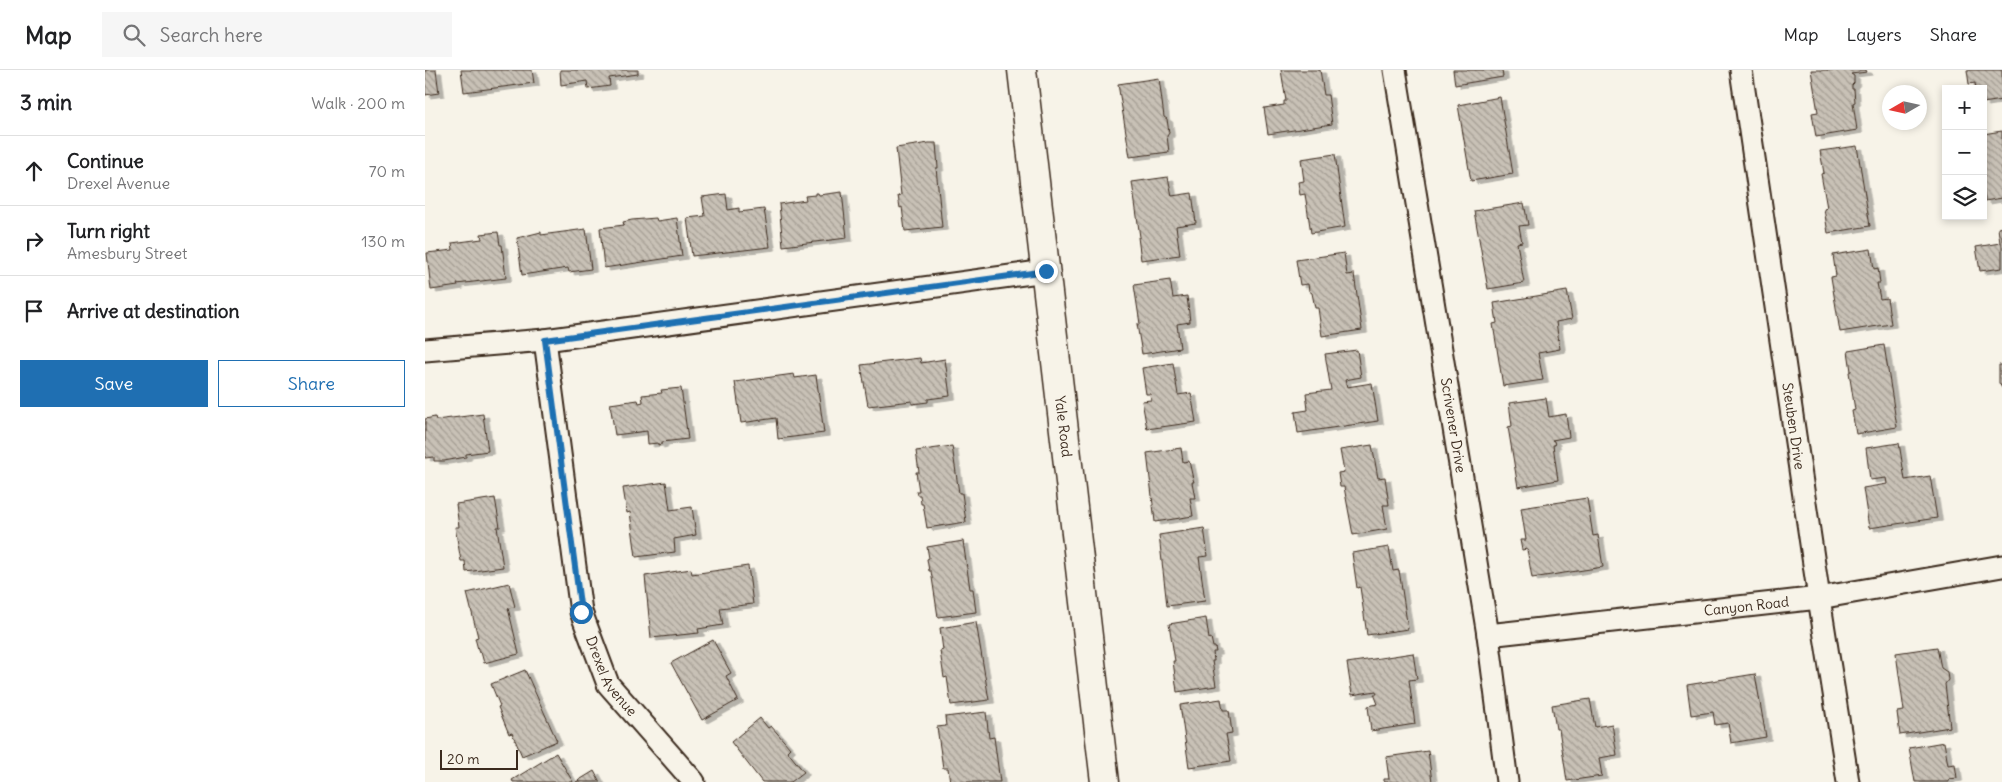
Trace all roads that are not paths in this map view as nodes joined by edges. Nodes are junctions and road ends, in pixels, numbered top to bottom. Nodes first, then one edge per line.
1 (1022, 70) edge
2 (1395, 70) edge
3 (1741, 70) edge
4 (1046, 271) junction
5 (545, 340) junction
6 (425, 350) edge
7 (2002, 566) edge
8 (1819, 598) junction
9 (1488, 635) junction
10 (693, 782) edge
11 (1105, 782) edge
12 (1507, 782) edge
13 (1848, 782) edge

1 - 4 main road, Yale Road
2 - 9 street, Scrivener Drive
3 - 8 street, Steuben Drive
4 - 5 street
4 - 11 main road, Yale Road
5 - 6 street
5 - 10 street, Drexel Avenue
7 - 8 street, Canyon Road
8 - 9 street, Canyon Road
8 - 13 street, Steuben Drive
9 - 12 street, Scrivener Drive

